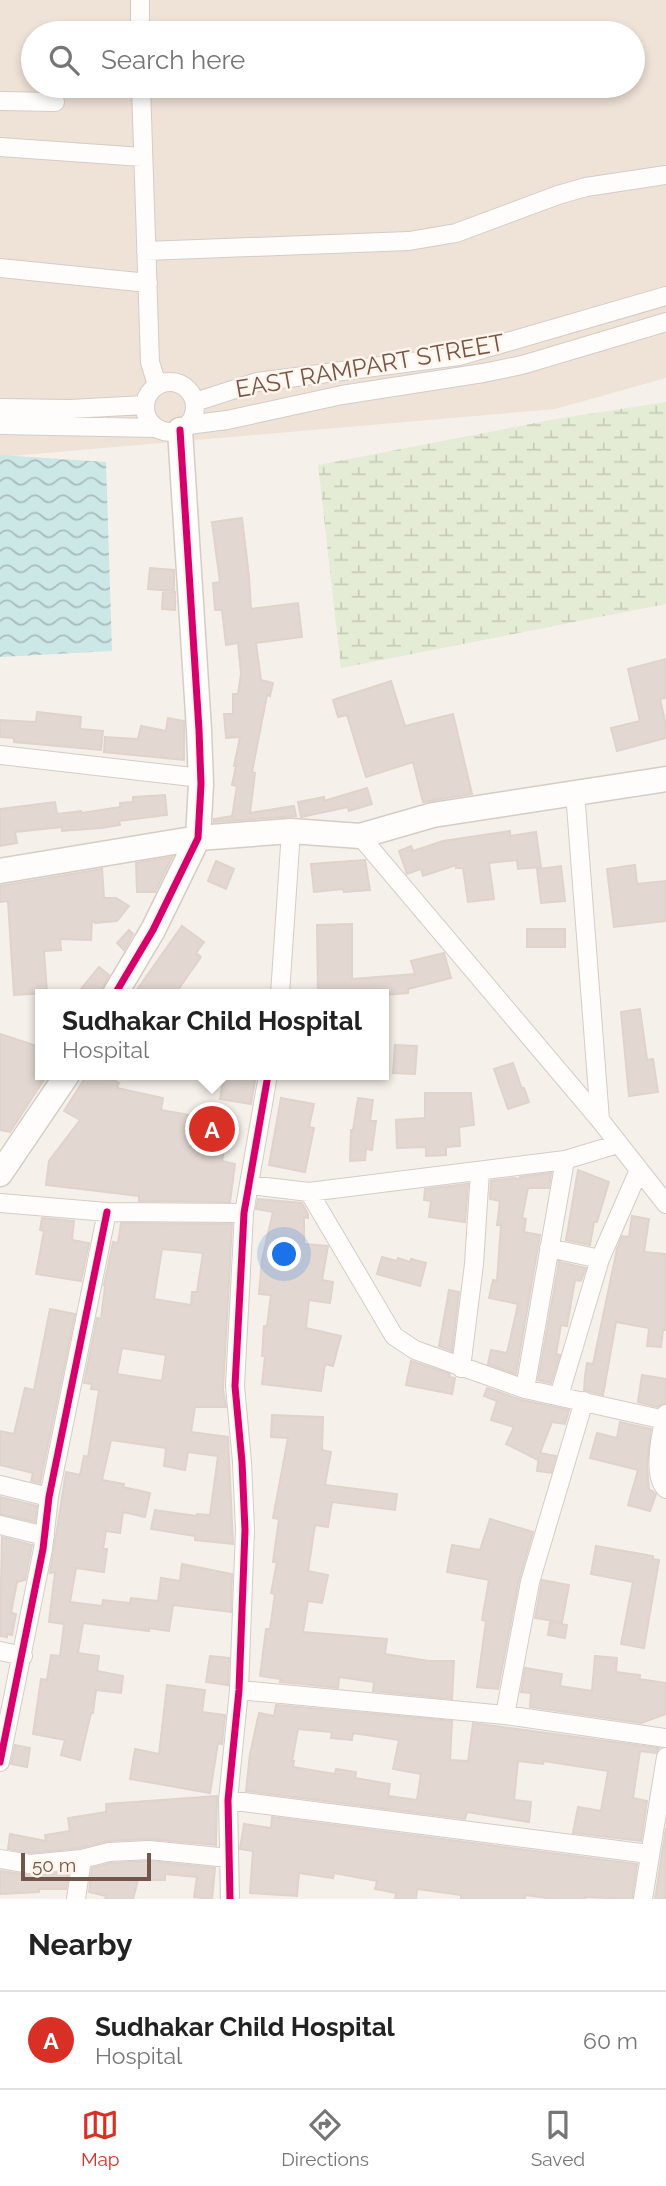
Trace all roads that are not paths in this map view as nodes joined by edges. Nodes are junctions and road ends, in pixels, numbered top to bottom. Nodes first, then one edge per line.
1 (139, 0) edge
2 (140, 21) edge
3 (141, 98) edge
4 (0, 101) edge
5 (55, 102) dead end
6 (0, 147) edge
7 (142, 157) junction
8 (666, 175) edge
9 (146, 251) junction
10 (0, 268) edge
11 (148, 283) junction
12 (666, 296) edge
13 (666, 322) edge
14 (157, 385) junction
15 (195, 402) junction
16 (145, 405) junction
17 (0, 408) edge
18 (0, 425) edge
19 (174, 428) junction
20 (0, 755) edge
21 (201, 778) junction
22 (666, 779) edge
23 (575, 792) junction
24 (291, 831) junction
25 (360, 836) junction
26 (198, 838) junction
27 (0, 871) edge
28 (118, 989) edge
29 (280, 989) edge
30 (64, 1080) edge
31 (267, 1080) edge
32 (600, 1120) junction
33 (618, 1144) junction
34 (565, 1160) junction
35 (639, 1170) junction
36 (480, 1171) junction
37 (0, 1174) edge
38 (250, 1185) junction
39 (309, 1192) junction
40 (0, 1203) edge
41 (666, 1203) edge
42 (107, 1212) junction
43 (244, 1213) junction
44 (550, 1248) junction
45 (600, 1259) junction
46 (461, 1368) junction
47 (525, 1389) junction
48 (559, 1396) junction
49 (584, 1401) junction
50 (665, 1417) edge
51 (0, 1485) edge
52 (666, 1489) edge
53 (49, 1497) junction
54 (0, 1525) edge
55 (44, 1535) junction
56 (0, 1651) edge
57 (23, 1656) junction
58 (239, 1690) junction
59 (505, 1715) junction
60 (666, 1738) edge
61 (666, 1757) edge
62 (0, 1762) edge
63 (228, 1800) junction
64 (649, 1854) junction
65 (82, 1858) junction
66 (229, 1858) junction
67 (0, 1859) edge
68 (76, 1899) edge
69 (230, 1899) edge
70 (643, 1899) edge

1 - 2 street
3 - 7 street
4 - 5 street
6 - 7 street
7 - 9 street
8 - 9 street
9 - 11 street
10 - 11 street
11 - 14 street
12 - 15 street, EAST RAMPART STREET
13 - 19 street
14 - 15 street
14 - 16 street
15 - 19 street
16 - 17 street
16 - 19 street
18 - 19 street
19 - 21 street
20 - 21 street
21 - 26 street
22 - 23 street
23 - 25 street
23 - 32 street
24 - 25 street
24 - 26 street
24 - 29 street
25 - 32 street
26 - 27 street
26 - 28 street
30 - 37 street
31 - 38 street
32 - 33 street
33 - 34 street
33 - 35 street
34 - 36 street
34 - 44 street
35 - 41 street
35 - 45 street
36 - 39 street
36 - 46 street
38 - 39 street
38 - 43 street
39 - 46 street
40 - 42 street
42 - 43 street
42 - 53 street
43 - 58 street
44 - 45 street
44 - 47 street
45 - 48 street
46 - 47 street
47 - 48 street
48 - 49 street
49 - 50 street
49 - 59 street
50 - 52 street
51 - 53 street
53 - 55 street
54 - 55 street
55 - 57 street
56 - 57 street
57 - 62 street
58 - 59 street
58 - 63 street
59 - 60 street
61 - 64 street
63 - 64 street
63 - 66 street
64 - 70 street
65 - 66 street
65 - 67 street
65 - 68 street
66 - 69 street

